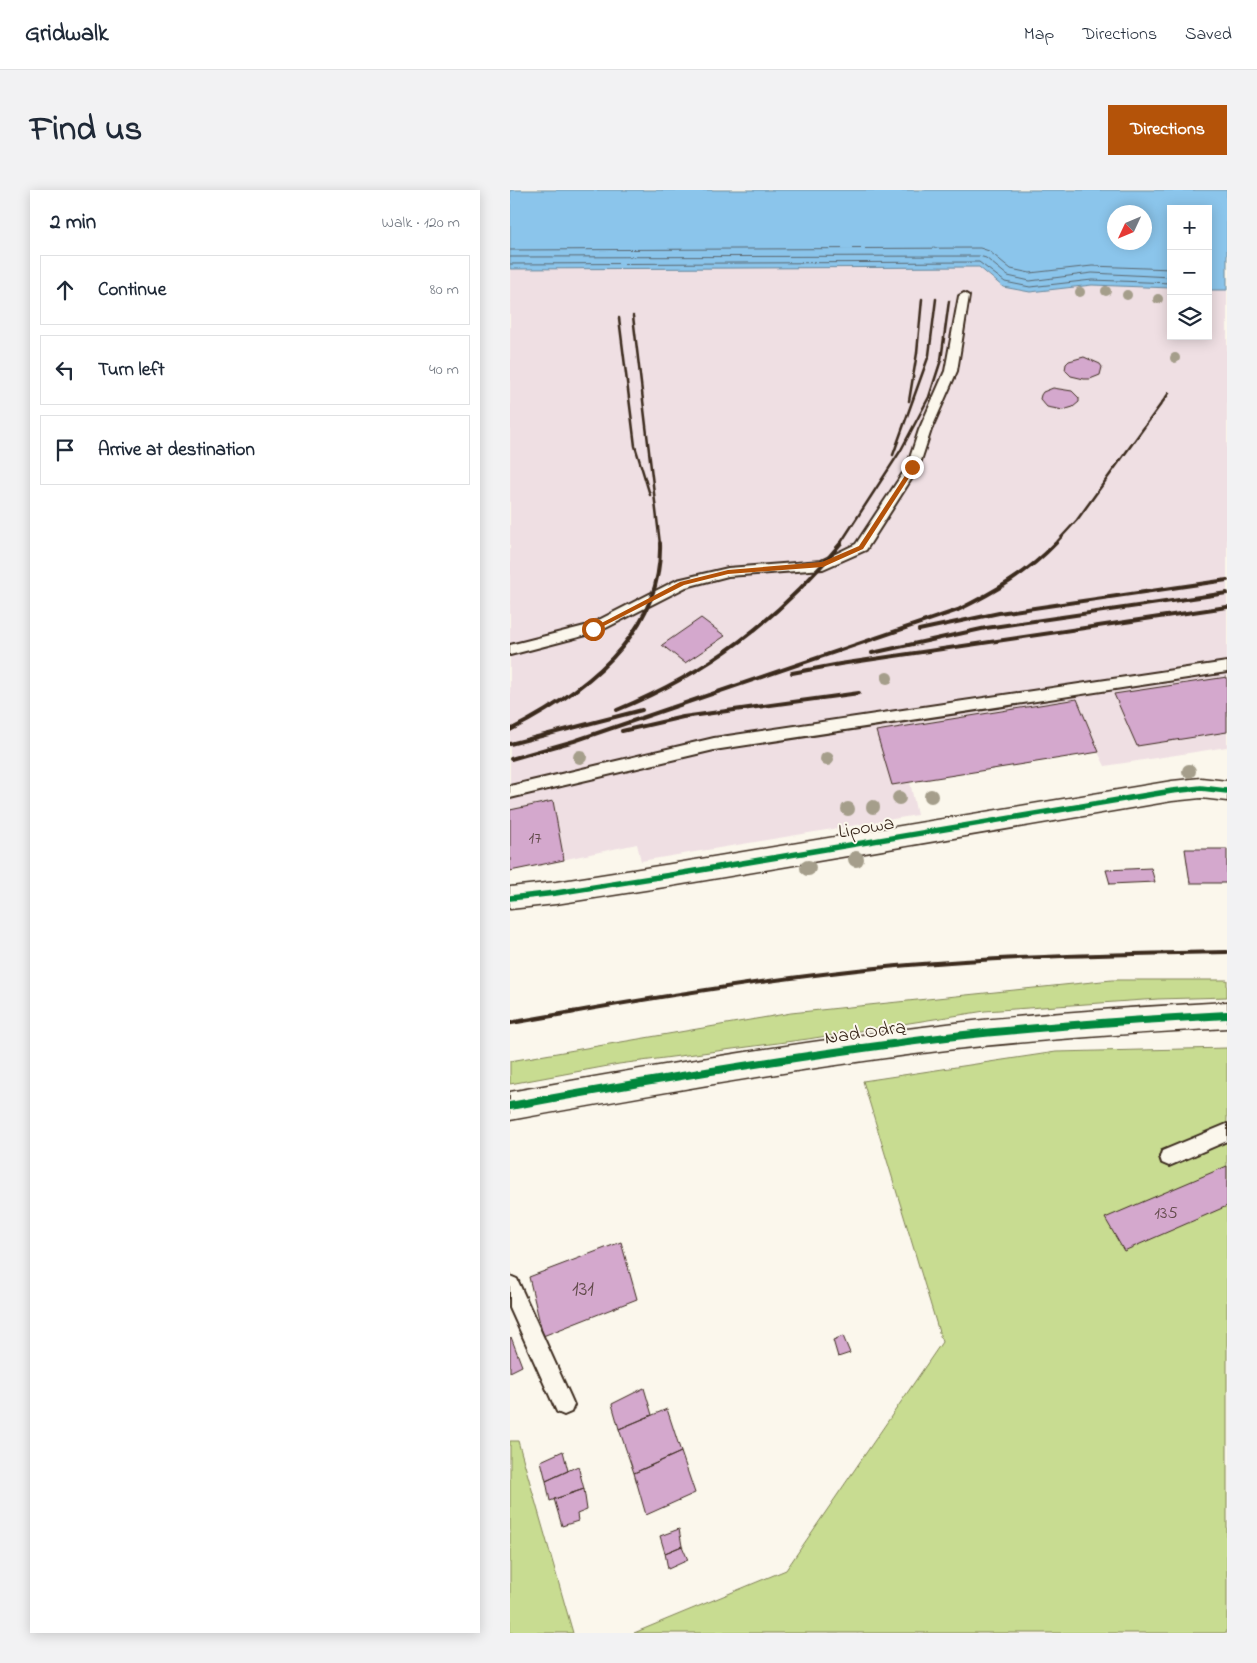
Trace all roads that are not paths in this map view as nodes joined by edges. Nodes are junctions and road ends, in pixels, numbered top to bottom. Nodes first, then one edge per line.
1 (964, 296) dead end
2 (510, 650) edge
3 (1227, 667) edge
4 (1227, 791) edge
5 (510, 792) edge
6 (510, 898) edge
7 (1227, 1015) edge
8 (510, 1106) edge
9 (1227, 1132) edge
10 (1169, 1157) dead end
11 (510, 1286) edge
12 (564, 1405) dead end

1 - 2 lane
3 - 5 lane
4 - 6 street, Lipowa
7 - 8 street, Nad Odrą
9 - 10 lane
11 - 12 lane

